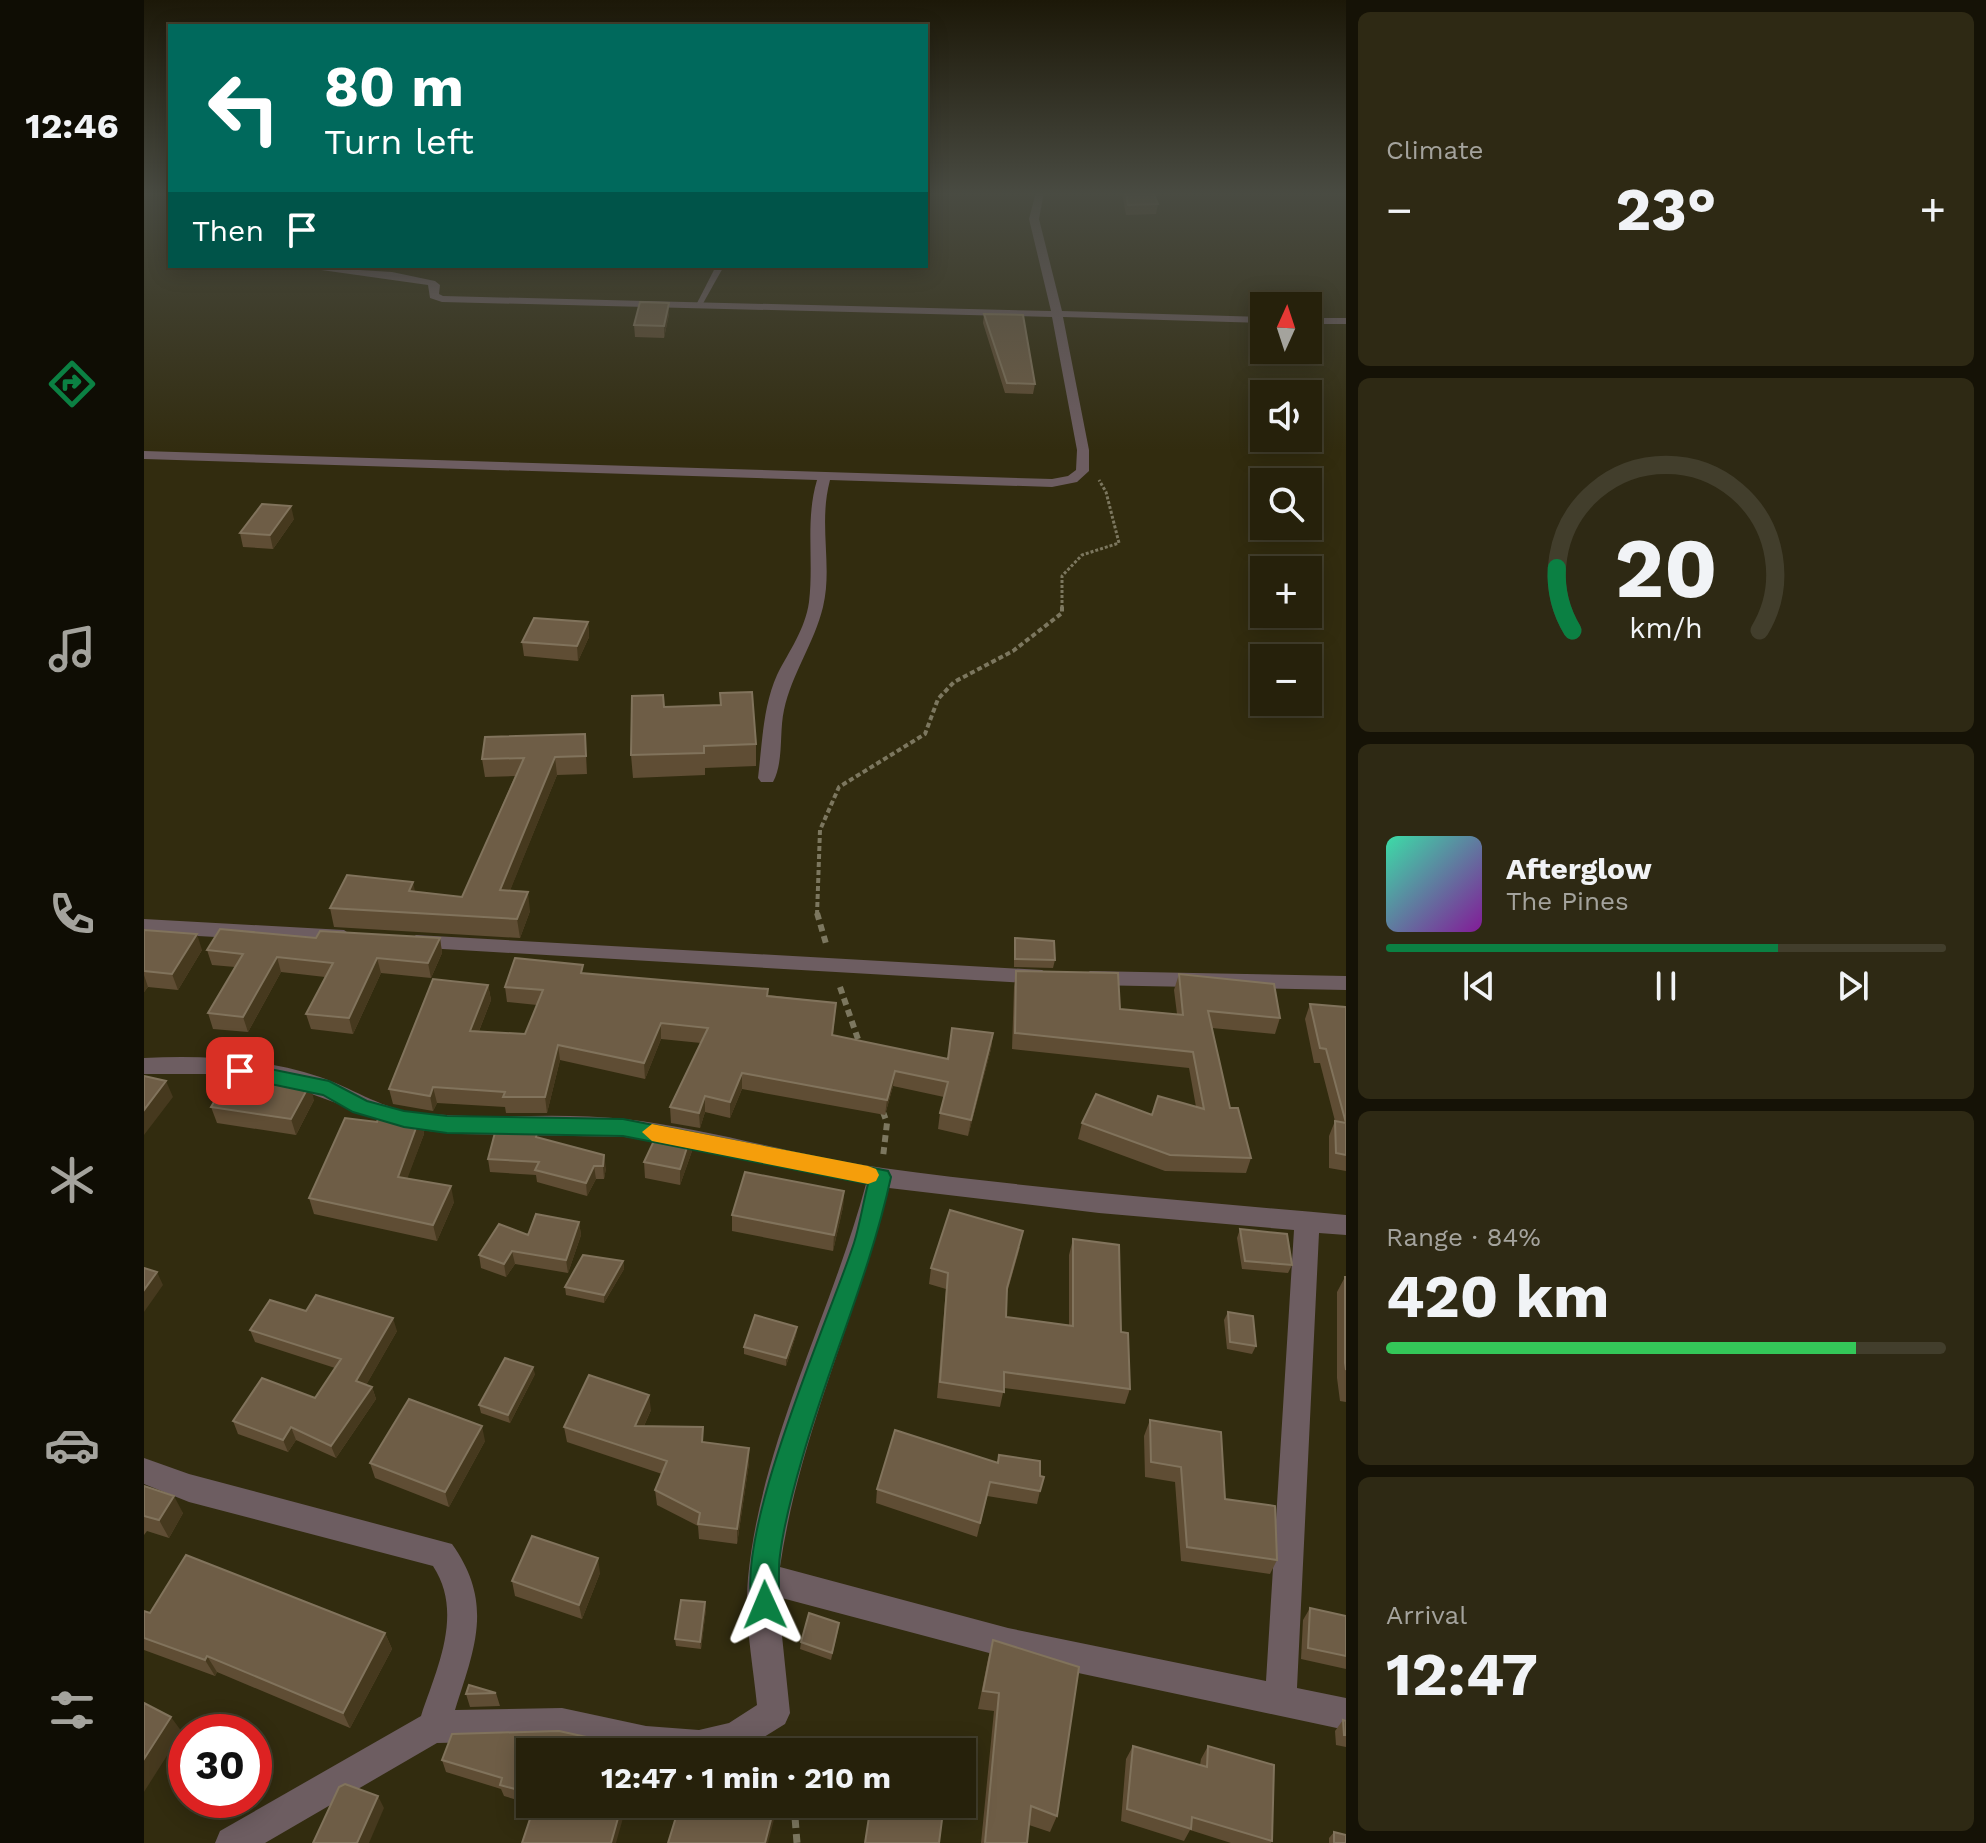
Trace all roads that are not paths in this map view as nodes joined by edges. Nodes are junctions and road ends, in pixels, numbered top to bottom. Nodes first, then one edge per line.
1 (407, 278) edge
2 (713, 278) edge
3 (1048, 278) edge
4 (698, 305) junction
5 (1057, 314) junction
6 (1250, 320) edge
7 (1322, 321) edge
8 (1346, 321) edge
9 (144, 455) edge
10 (824, 478) junction
11 (767, 778) dead end
12 (144, 926) edge
13 (1346, 983) edge
14 (144, 1066) edge
15 (880, 1177) junction
16 (1307, 1222) junction
17 (1346, 1225) edge
18 (144, 1471) edge
19 (763, 1578) junction
20 (1281, 1700) junction
21 (1346, 1714) edge
22 (434, 1727) junction
23 (232, 1843) edge

1 - 4 street
2 - 4 lane
3 - 5 street
4 - 5 street
5 - 6 street
5 - 10 street
7 - 8 street
9 - 10 street
10 - 11 street
12 - 13 street
14 - 15 street
15 - 16 street
15 - 19 street
16 - 17 street
16 - 20 street
18 - 22 street
19 - 20 street
19 - 22 street
20 - 21 street
22 - 23 street

